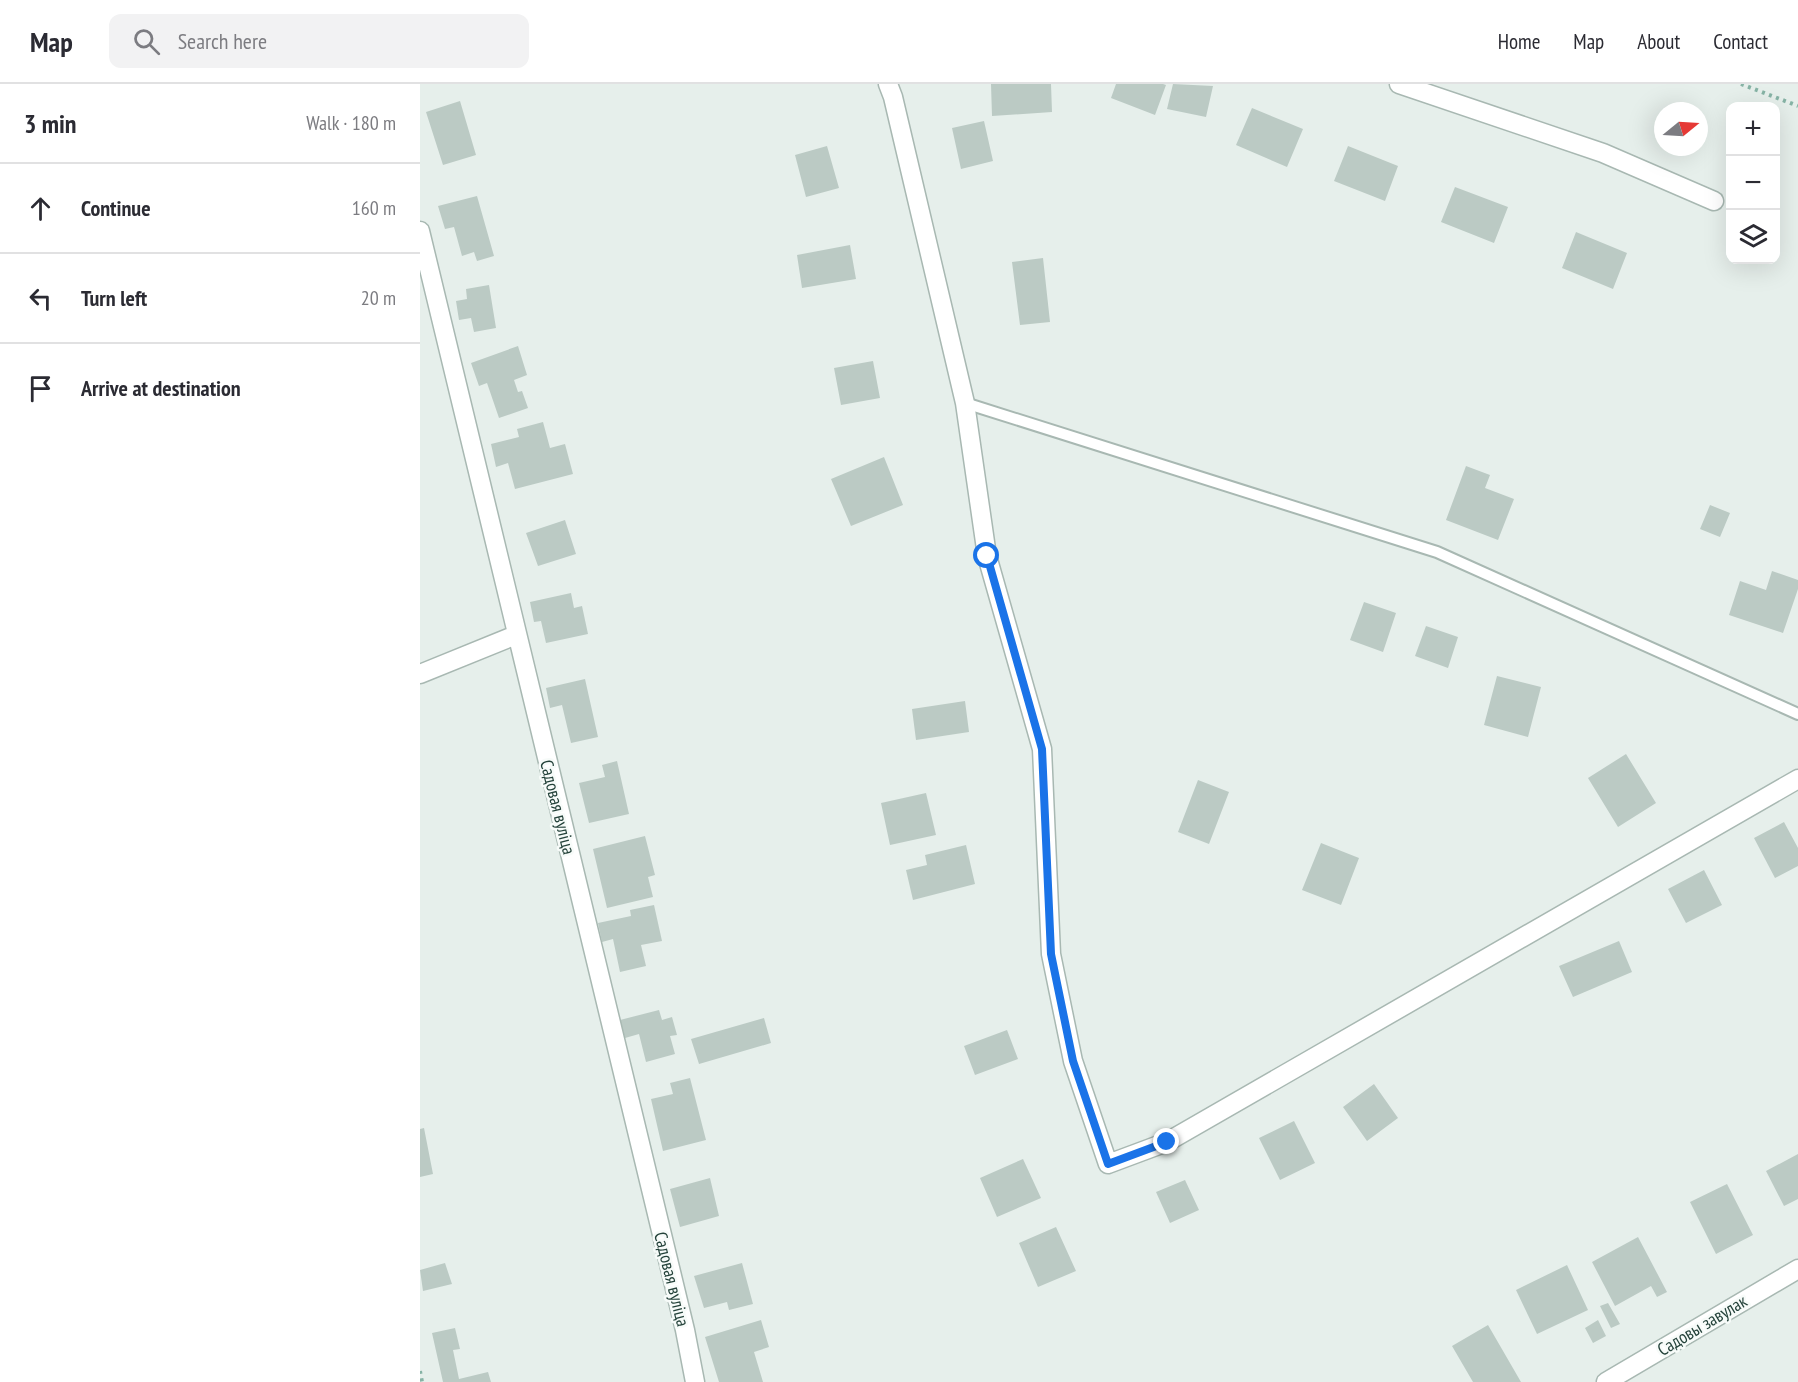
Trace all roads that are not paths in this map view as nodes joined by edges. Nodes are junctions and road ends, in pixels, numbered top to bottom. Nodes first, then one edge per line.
1 (888, 84) edge
2 (1399, 84) edge
3 (1714, 201) dead end
4 (420, 231) edge
5 (965, 403) junction
6 (516, 635) junction
7 (420, 674) edge
8 (1798, 714) edge
9 (1798, 779) edge
10 (1798, 1269) edge
11 (695, 1382) edge
12 (1606, 1382) edge

1 - 5 street
2 - 3 street
4 - 6 street, Садовая вуліца
5 - 8 lane
5 - 9 street
6 - 7 street
6 - 11 street, Садовая вуліца
10 - 12 street, Садовы завулак

